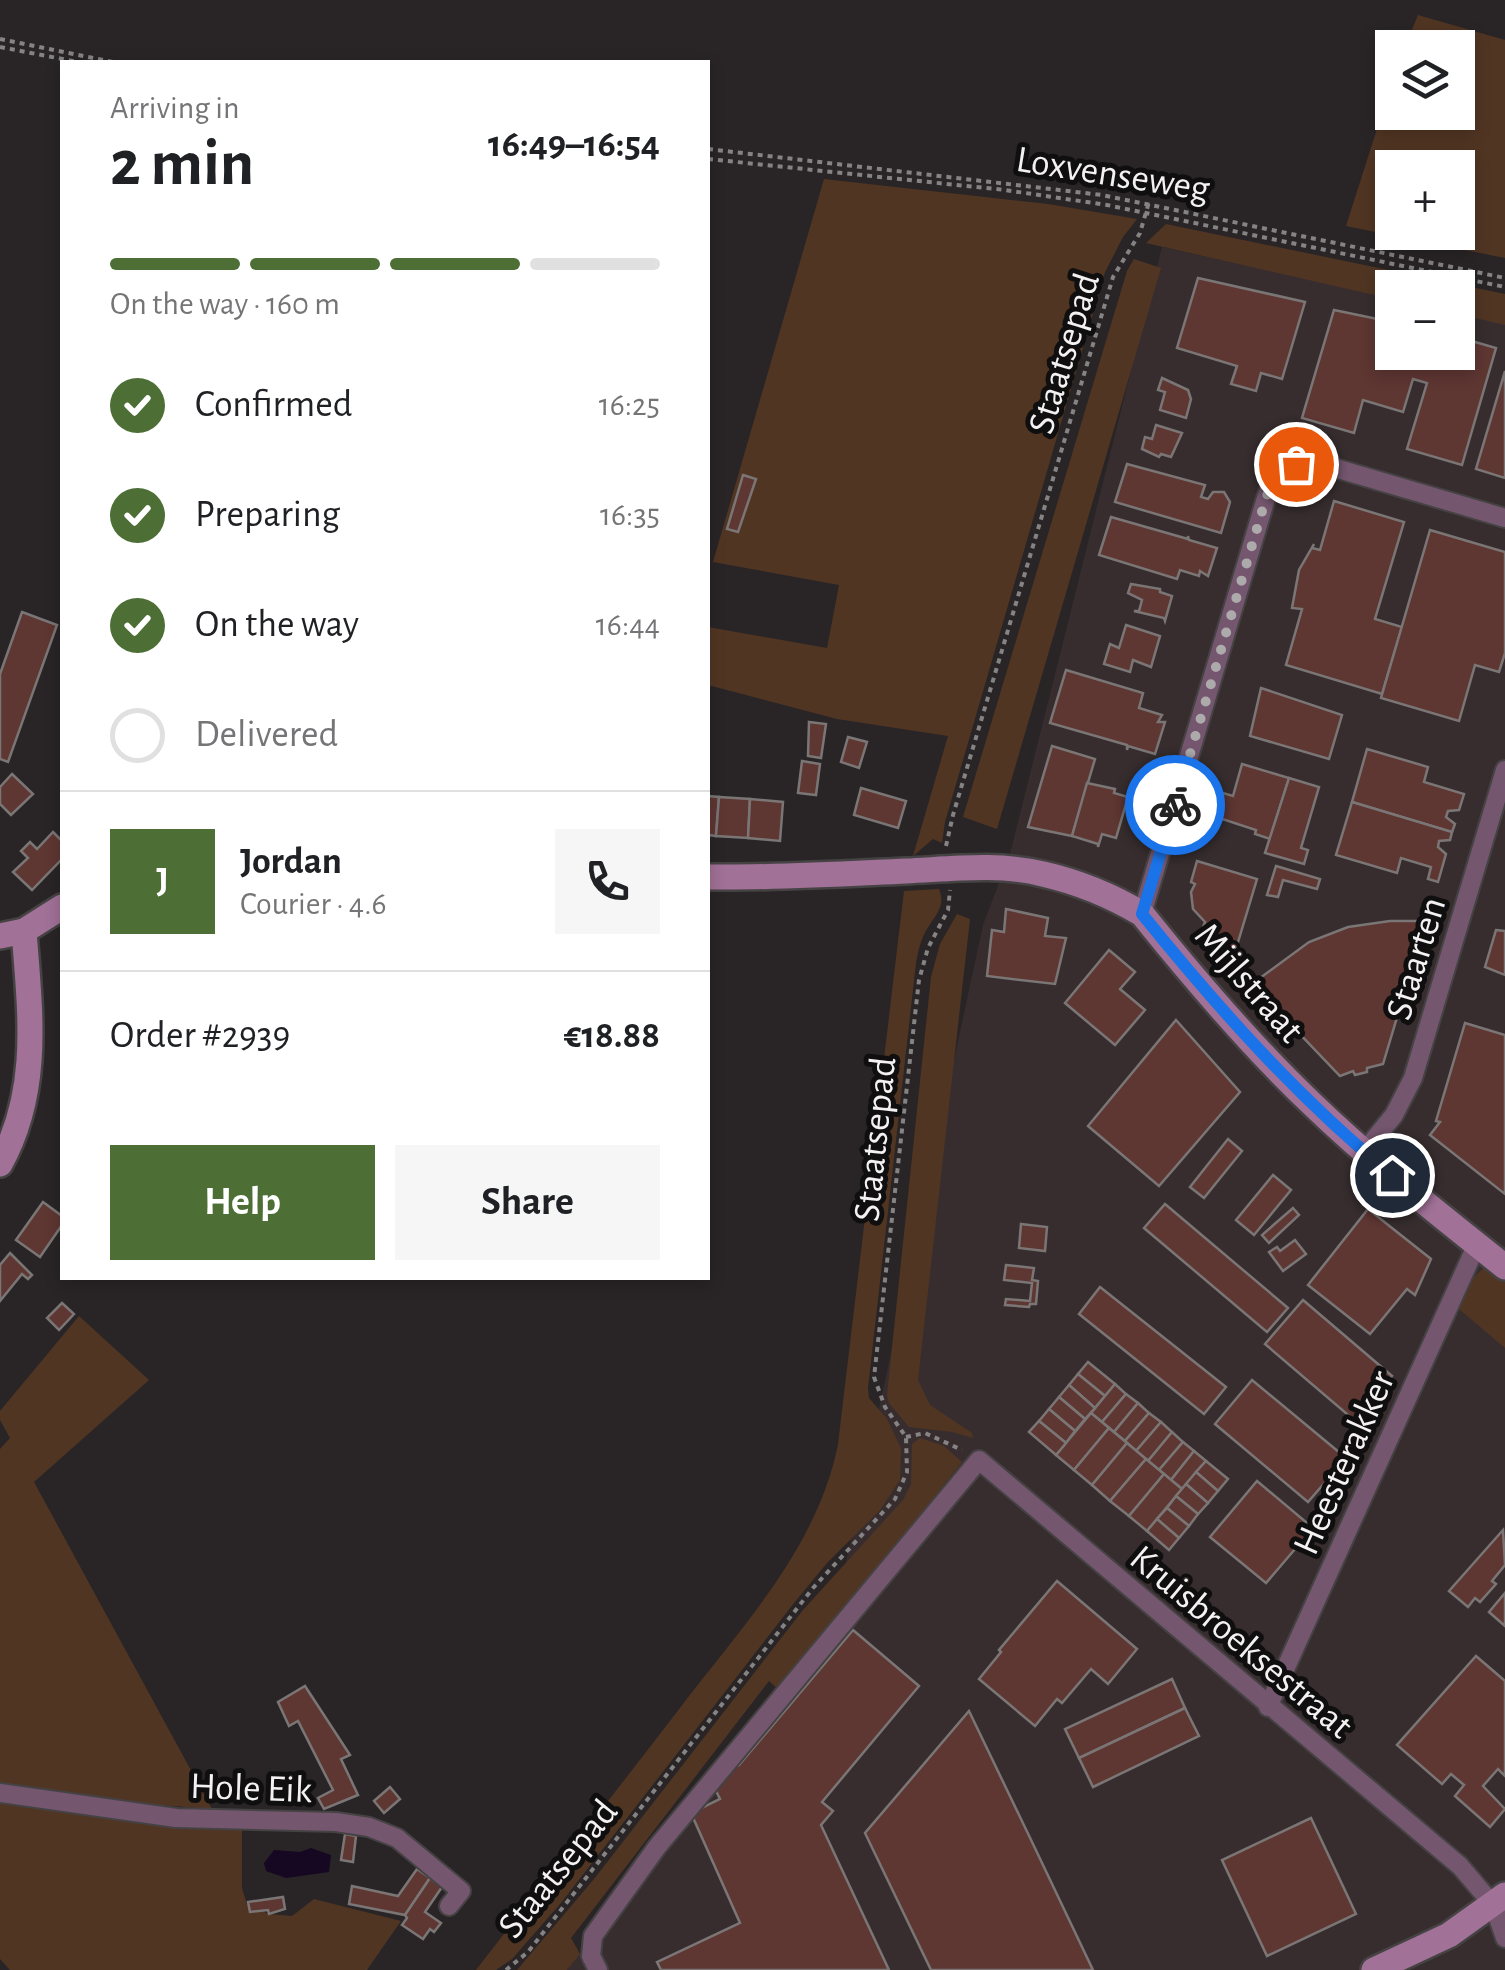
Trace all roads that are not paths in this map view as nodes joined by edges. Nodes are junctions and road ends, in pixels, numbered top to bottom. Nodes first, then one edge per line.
1 (1505, 518) edge
2 (1505, 770) edge
3 (710, 877) edge
4 (60, 908) edge
5 (1142, 914) junction
6 (12, 933) edge
7 (1364, 1152) junction
8 (0, 1164) edge
9 (1476, 1244) junction
10 (1505, 1267) edge
11 (1268, 1707) junction
12 (0, 1793) edge
13 (1499, 1900) edge
14 (450, 1906) dead end
15 (1505, 1938) edge
16 (598, 1970) edge
17 (1374, 1970) edge

1 - 5 street
2 - 7 street, Staarten
3 - 5 street, Mijlstraat
4 - 6 street
5 - 7 street, Mijlstraat
6 - 8 street
7 - 9 street, Mijlstraat
9 - 10 street, Mijlstraat
9 - 11 street, Heesterakker
11 - 13 street, Kruisbroeksestraat
11 - 16 street, Kruisbroeksestraat
12 - 14 street, Hole Eik
13 - 15 street, Kruisbroeksestraat
13 - 17 street

